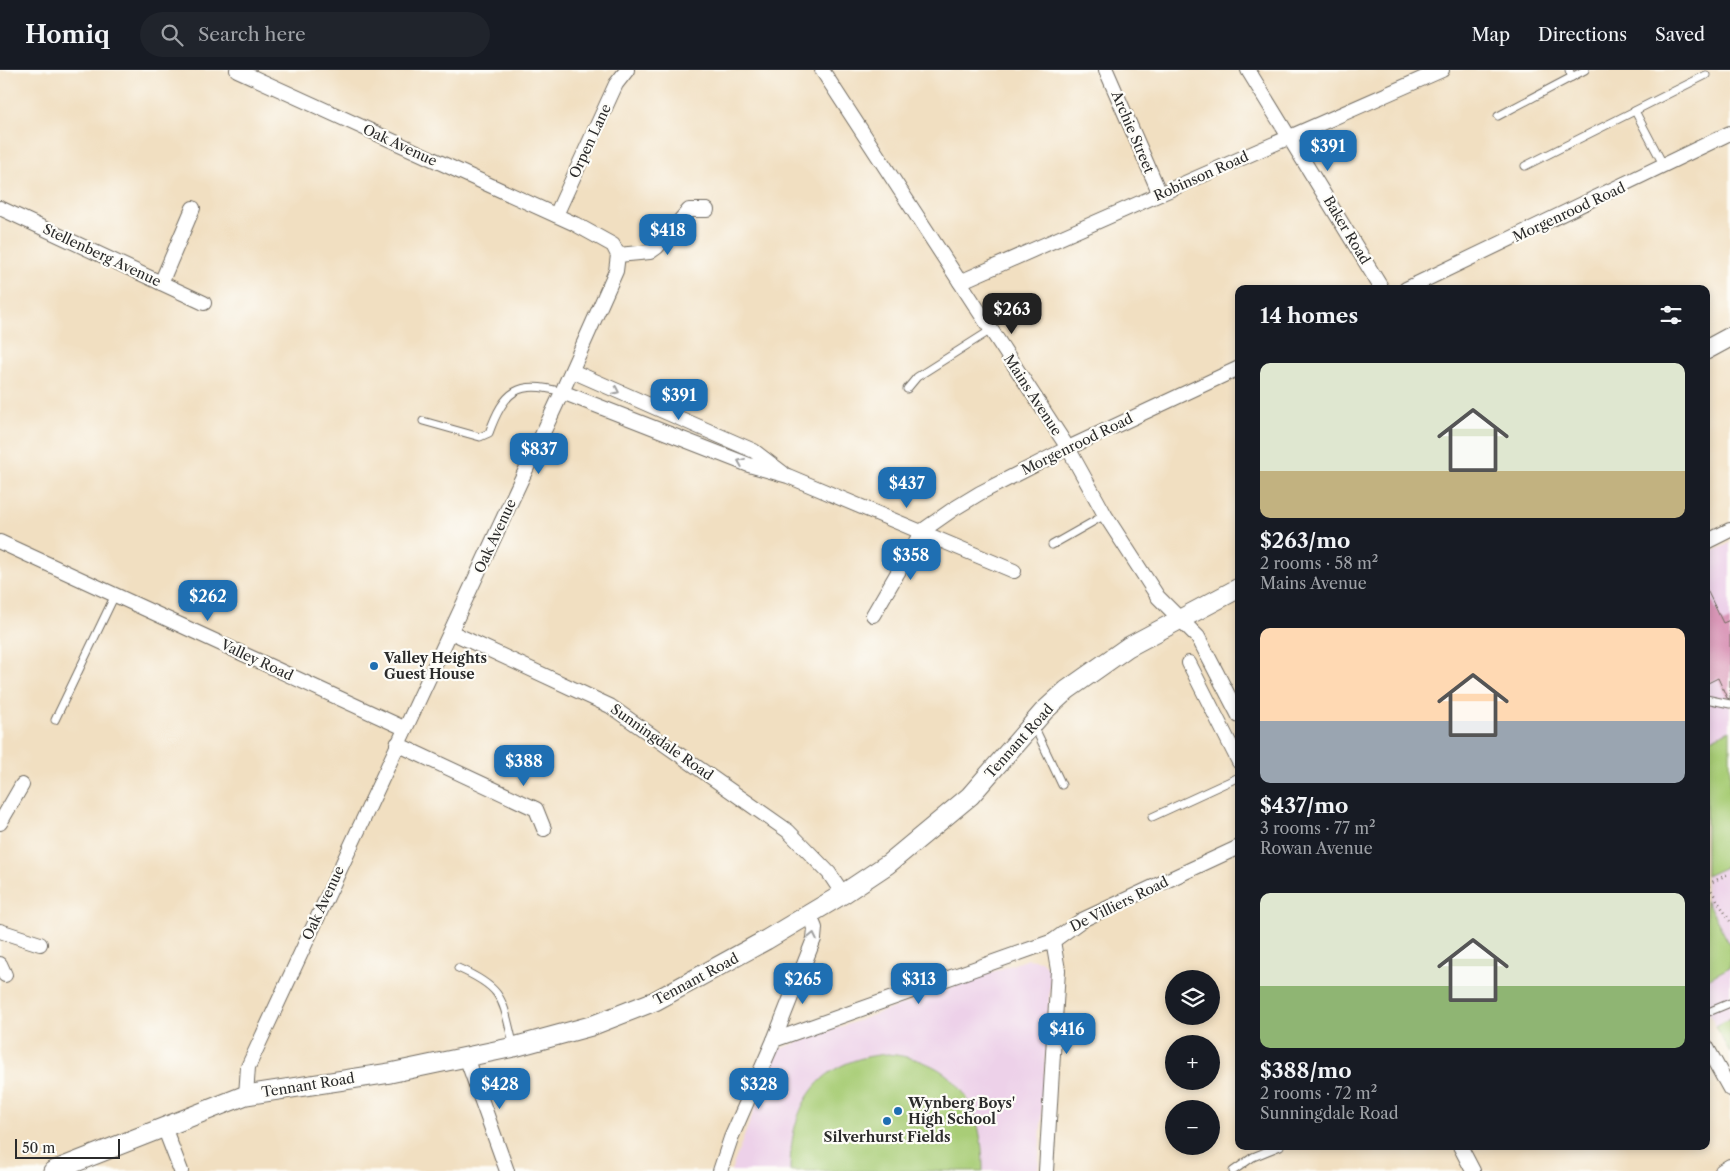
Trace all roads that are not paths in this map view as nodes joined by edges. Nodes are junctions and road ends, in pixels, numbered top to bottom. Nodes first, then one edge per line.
1 (627, 70) edge
2 (1106, 70) edge
3 (1248, 70) edge
4 (1442, 70) edge
5 (1585, 70) edge
6 (241, 71) edge
7 (826, 71) edge
8 (1570, 73) edge
9 (1706, 74) dead end
10 (1635, 111) junction
11 (1498, 116) dead end
12 (1730, 133) edge
13 (1289, 137) junction
14 (1525, 166) dead end
15 (1664, 166) junction
16 (1160, 194) junction
17 (0, 208) edge
18 (193, 208) dead end
19 (708, 210) dead end
20 (556, 215) junction
21 (618, 255) junction
22 (960, 282) junction
23 (161, 283) junction
24 (1380, 285) edge
25 (1414, 285) edge
26 (204, 303) dead end
27 (991, 330) junction
28 (1730, 337) edge
29 (1710, 348) edge
30 (1235, 370) edge
31 (572, 371) junction
32 (907, 389) dead end
33 (562, 392) junction
34 (423, 422) dead end
35 (1068, 448) junction
36 (788, 476) junction
37 (1105, 515) junction
38 (1730, 530) edge
39 (922, 531) junction
40 (1710, 540) edge
41 (0, 542) edge
42 (1052, 545) dead end
43 (1014, 571) dead end
44 (1235, 590) edge
45 (115, 595) junction
46 (873, 615) dead end
47 (1180, 618) junction
48 (451, 632) junction
49 (1189, 663) dead end
50 (1228, 694) junction
51 (1710, 700) edge
52 (1209, 704) junction
53 (1730, 704) edge
54 (1235, 708) edge
55 (55, 720) dead end
56 (1033, 723) junction
57 (404, 728) junction
58 (397, 744) junction
59 (1235, 754) edge
60 (1235, 779) edge
61 (22, 785) dead end
62 (1062, 785) dead end
63 (1152, 817) dead end
64 (0, 822) edge
65 (544, 829) dead end
66 (1235, 849) edge
67 (843, 894) junction
68 (809, 914) junction
69 (0, 931) edge
70 (1053, 941) junction
71 (40, 944) dead end
72 (458, 968) dead end
73 (1730, 1003) edge
74 (1710, 1011) edge
75 (774, 1040) junction
76 (514, 1047) junction
77 (1710, 1053) edge
78 (466, 1057) junction
79 (1730, 1089) edge
80 (246, 1095) junction
81 (164, 1127) junction
82 (1271, 1150) edge
83 (1462, 1150) edge
84 (1730, 1166) edge
85 (53, 1171) edge
86 (181, 1171) edge
87 (507, 1171) edge
88 (720, 1171) edge
89 (1046, 1171) edge
90 (1233, 1171) edge
91 (1473, 1171) edge
92 (1722, 1171) edge

1 - 20 street, Orpen Lane
2 - 16 street, Archie Street
3 - 13 street, Baker Road
4 - 13 street, Robinson Road
5 - 8 lane
6 - 20 street, Oak Avenue
7 - 22 street, Mains Avenue
8 - 11 lane
9 - 10 lane
10 - 14 lane
10 - 15 lane
12 - 15 street, Morgenrood Road
13 - 16 street, Robinson Road
13 - 24 street, Baker Road
15 - 25 street, Morgenrood Road
16 - 22 street, Robinson Road
17 - 23 street, Stellenberg Avenue
18 - 23 street
19 - 21 street
20 - 21 street, Oak Avenue
21 - 31 street, Oak Avenue
22 - 27 street, Mains Avenue
23 - 26 street, Stellenberg Avenue
27 - 32 lane
27 - 35 street, Mains Avenue
28 - 29 main road
30 - 35 street, Morgenrood Road
31 - 33 street, Oak Avenue
31 -> 36 street
33 - 34 lane
36 -> 33 street
33 - 48 street, Oak Avenue
35 - 37 street, Mains Avenue
35 - 39 street, Morgenrood Road
36 - 39 street
37 - 42 lane
37 - 47 street, Mains Avenue
38 - 40 street
39 - 43 street
39 - 46 street
41 - 45 street, Valley Road
44 - 47 main road, Tennant Road
45 - 55 lane
45 - 57 street, Valley Road
47 - 50 street, Mains Avenue
47 - 56 main road, Tennant Road
48 - 57 street, Oak Avenue
48 - 67 street, Sunningdale Road
49 - 52 street
50 - 52 street
50 - 54 street, Mains Avenue
51 - 53 lane
52 - 59 street
56 - 62 lane
56 - 67 main road, Tennant Road
57 - 58 street, Oak Avenue
58 - 65 street
58 - 80 street, Oak Avenue
60 - 63 lane
61 - 64 street
66 - 70 street, De Villiers Road
67 - 68 main road, Tennant Road
75 -> 68 street
68 - 76 main road, Tennant Road
69 - 71 street
70 - 75 street, De Villiers Road
70 - 89 street
72 - 76 lane
73 - 74 lane
75 - 88 street
76 - 78 main road, Tennant Road
77 - 79 street
78 - 80 main road, Tennant Road
78 - 87 street
80 - 81 main road, Tennant Road
81 - 85 main road, Tennant Road
81 - 86 street
82 - 90 lane
83 - 91 street
84 - 92 street

